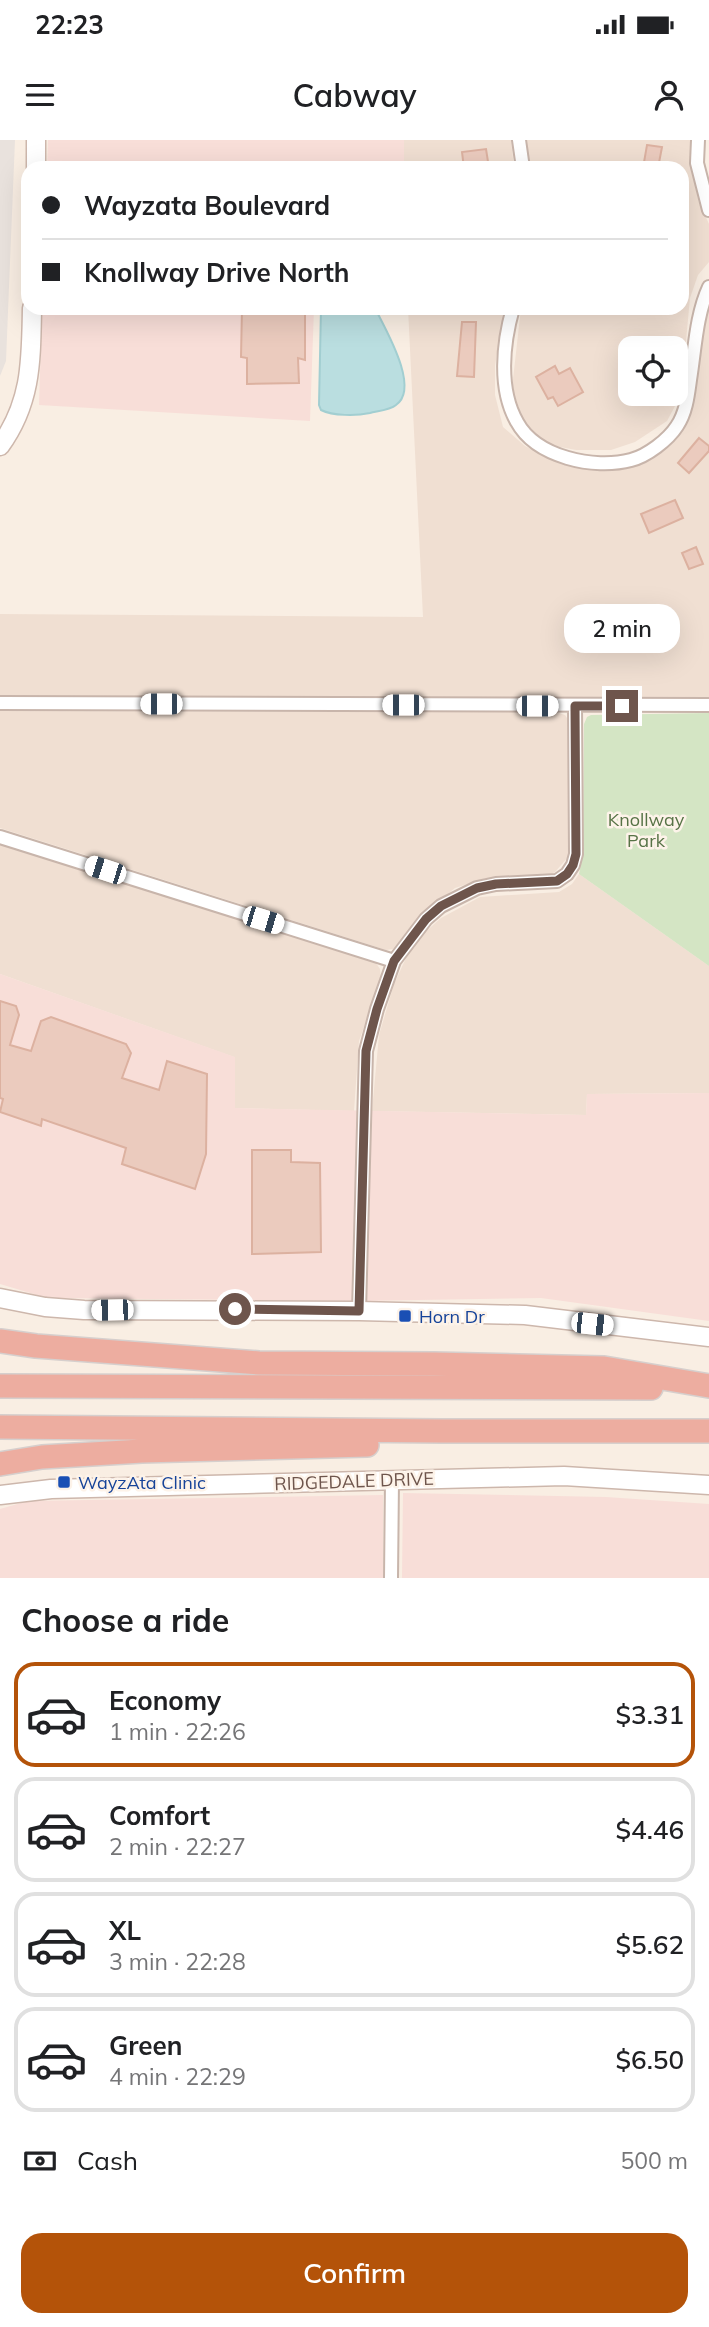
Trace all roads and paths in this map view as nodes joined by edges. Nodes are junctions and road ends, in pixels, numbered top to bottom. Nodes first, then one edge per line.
1 (36, 140) edge
2 (519, 140) edge
3 (698, 140) edge
4 (36, 161) edge
5 (522, 161) edge
6 (709, 210) edge
7 (709, 287) edge
8 (32, 315) edge
9 (511, 315) edge
10 (0, 446) edge
11 (0, 703) edge
12 (709, 705) edge
13 (575, 706) junction
14 (0, 837) edge
15 (394, 961) junction
16 (0, 1298) edge
17 (359, 1311) junction
18 (709, 1337) edge
19 (0, 1341) edge
20 (0, 1373) edge
21 (0, 1386) edge
22 (709, 1387) edge
23 (267, 1388) junction
24 (0, 1427) edge
25 (275, 1429) junction
26 (442, 1431) junction
27 (709, 1431) edge
28 (0, 1443) edge
29 (0, 1464) edge
30 (392, 1480) junction
31 (709, 1485) edge
32 (0, 1495) edge
33 (391, 1578) edge

1 - 4 street
2 - 5 street
3 - 6 street
7 - 9 street
8 - 10 street
11 - 13 street
12 - 13 street
13 - 15 street
14 - 15 street
15 - 17 street
16 - 17 street
17 - 18 street
19 - 22 highway
20 - 23 highway
21 - 23 highway
22 - 23 highway
24 - 25 highway
25 - 26 highway
25 - 28 highway
26 - 27 highway
26 - 29 highway
30 - 31 street, RIDGEDALE DRIVE
30 - 32 street, RIDGEDALE DRIVE
30 - 33 street

